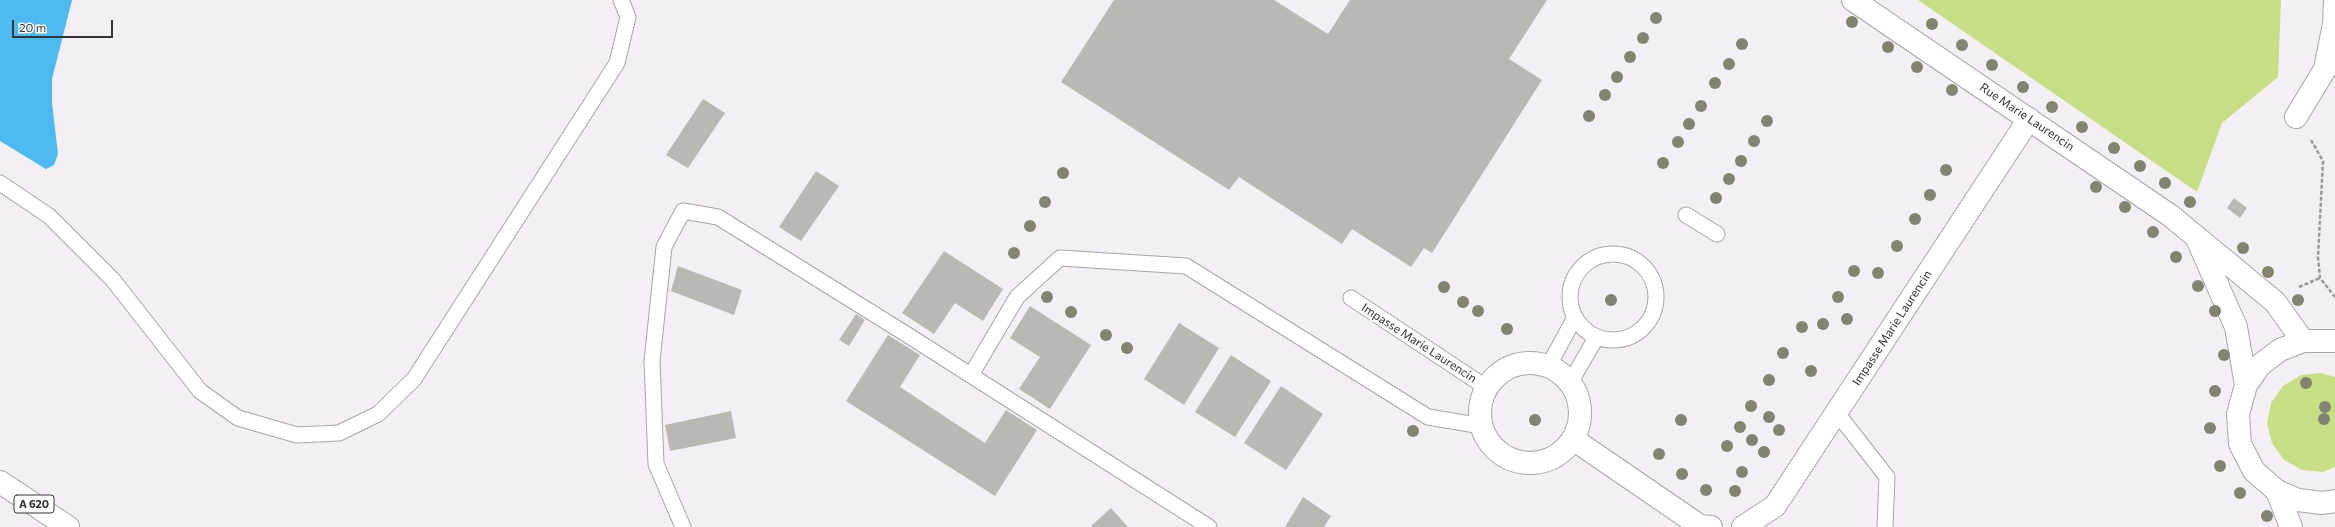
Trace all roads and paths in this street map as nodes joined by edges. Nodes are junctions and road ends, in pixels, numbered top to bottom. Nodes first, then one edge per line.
1 (621, 0) edge
2 (1853, 0) edge
3 (2334, 0) edge
4 (2334, 24) edge
5 (2296, 117) joint
6 (2030, 119) junction
7 (0, 183) edge
8 (1686, 214) dead end
9 (1717, 234) dead end
10 (2197, 238) junction
11 (2320, 278) junction
12 (2298, 287) dead end
13 (2335, 297) edge
14 (1350, 298) dead end
15 (1574, 319) junction
16 (1596, 338) junction
17 (2303, 341) junction
18 (2335, 341) edge
19 (1548, 367) junction
20 (971, 375) junction
21 (1570, 383) junction
22 (2246, 385) junction
23 (1487, 388) junction
24 (1837, 413) junction
25 (1482, 426) junction
26 (1573, 439) junction
27 (0, 482) edge
28 (2277, 491) junction
29 (2335, 501) edge
30 (68, 527) edge
31 (683, 527) edge
32 (1209, 527) edge
33 (1711, 527) edge
34 (1743, 527) edge
35 (1885, 527) edge
36 (2292, 527) edge

1 - 7 lane
2 - 6 main road, Rue Marie Laurencin
3 - 4 main road
4 - 5 main road
5 - 11 path
6 - 10 main road, Rue Marie Laurencin
6 - 24 main road, Impasse Marie Laurencin
8 - 9 lane
10 - 17 main road, Rue Marie Laurencin
10 - 22 main road, Rue Marie Laurencin
11 - 12 path
11 - 13 path
14 - 23 lane, Impasse Marie Laurencin
15 - 16 lane
15 - 16 lane
15 - 19 lane
16 - 21 lane
17 - 18 main road
17 - 22 main road
19 - 21 main road, Impasse Marie Laurencin
19 - 23 main road, Impasse Marie Laurencin
20 - 25 lane
20 - 31 lane
20 - 32 lane
21 - 26 main road, Impasse Marie Laurencin
22 - 28 main road
23 - 25 main road, Impasse Marie Laurencin
24 - 34 main road, Impasse Marie Laurencin
24 - 35 lane
25 - 26 main road, Impasse Marie Laurencin
26 - 33 main road
27 - 30 main road, A 620
28 - 29 main road
28 - 36 main road

